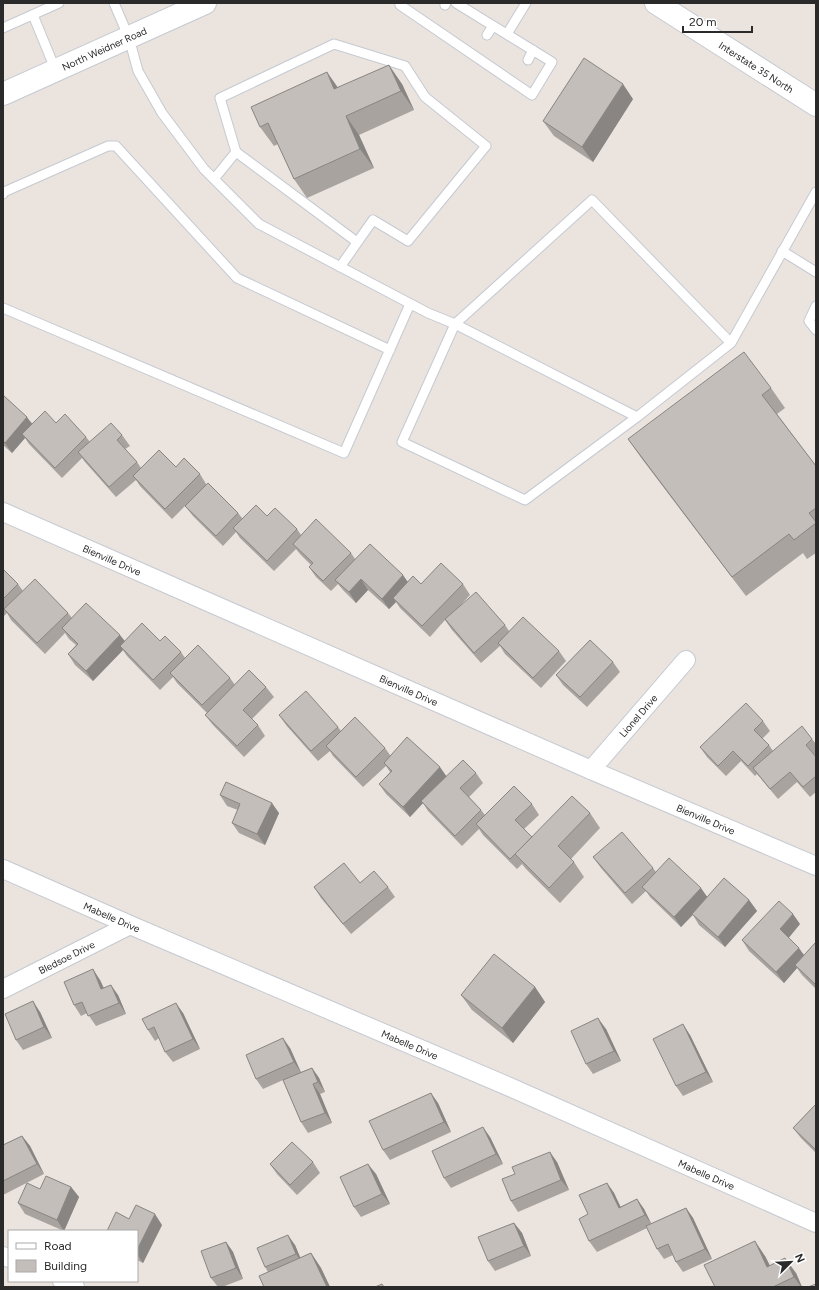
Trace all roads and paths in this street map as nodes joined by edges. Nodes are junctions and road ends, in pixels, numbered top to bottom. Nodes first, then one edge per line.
1 (59, 3) edge
2 (114, 3) edge
3 (205, 3) edge
4 (401, 3) edge
5 (456, 3) edge
6 (526, 3) edge
7 (657, 3) edge
8 (33, 15) junction
9 (493, 26) junction
10 (3, 28) edge
11 (507, 34) junction
12 (487, 35) dead end
13 (129, 38) junction
14 (516, 40) junction
15 (511, 49) dead end
16 (533, 50) junction
17 (528, 60) dead end
18 (56, 71) junction
19 (3, 94) edge
20 (816, 105) edge
21 (236, 152) junction
22 (214, 179) junction
23 (816, 192) edge
24 (3, 194) edge
25 (357, 242) junction
26 (782, 251) junction
27 (340, 267) junction
28 (816, 272) edge
29 (410, 304) junction
30 (816, 306) edge
31 (3, 308) edge
32 (455, 324) junction
33 (816, 330) edge
34 (731, 343) junction
35 (390, 350) junction
36 (636, 417) junction
37 (3, 512) edge
38 (686, 660) dead end
39 (591, 770) junction
40 (816, 866) edge
41 (3, 869) edge
42 (130, 925) junction
43 (3, 989) edge
44 (816, 1222) edge
45 (64, 1282) edge
46 (75, 1287) edge

1 - 8 lane
2 - 13 lane
3 - 13 main road, North Weidner Road
4 - 16 lane
5 - 9 lane
6 - 11 lane
7 - 20 main road, Interstate 35 North
8 - 10 lane
8 - 18 lane
9 - 11 lane
9 - 12 lane
11 - 14 lane
13 - 18 main road, North Weidner Road
13 - 22 lane
14 - 15 lane
14 - 16 lane
16 - 17 lane
18 - 19 main road, North Weidner Road
21 - 22 lane
21 - 25 lane
21 - 25 lane
22 - 27 lane
23 - 26 lane
24 - 35 lane
25 - 27 lane
26 - 28 lane
26 - 34 lane
27 - 29 lane
29 - 32 lane
29 - 35 lane
30 - 33 lane
31 - 35 lane
32 - 34 lane
32 - 36 lane
32 - 36 lane
34 - 36 lane
37 - 39 street, Bienville Drive
38 - 39 street, Lionel Drive
39 - 40 street, Bienville Drive
41 - 42 street, Mabelle Drive
42 - 43 street, Bledsoe Drive
42 - 44 street, Mabelle Drive
45 - 46 street

